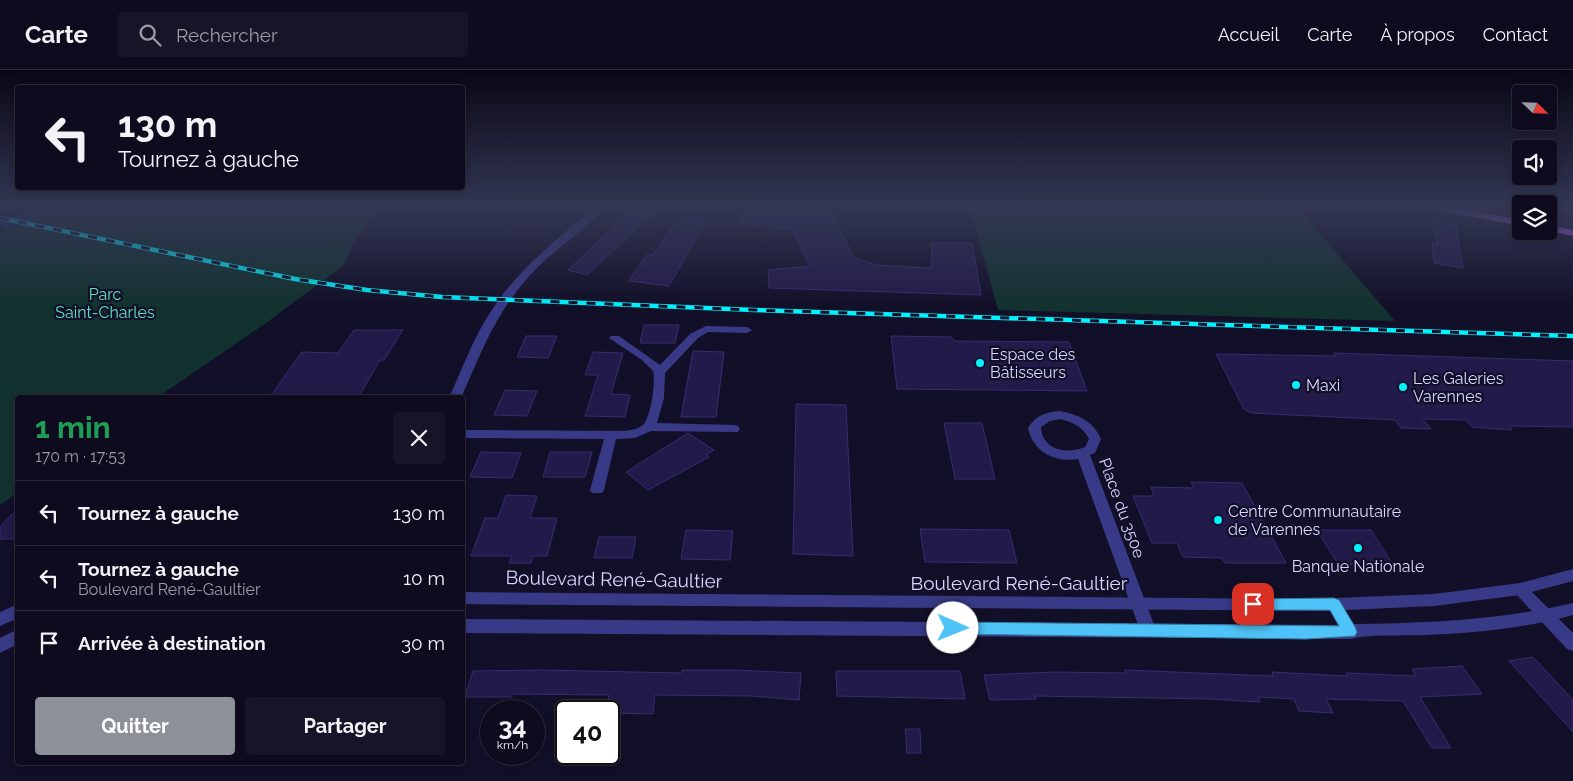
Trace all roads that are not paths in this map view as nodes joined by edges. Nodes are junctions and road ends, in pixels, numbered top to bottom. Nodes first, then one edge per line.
1 (560, 242) edge
2 (747, 330) dead end
3 (615, 338) dead end
4 (660, 372) junction
5 (456, 395) edge
6 (648, 427) junction
7 (734, 429) dead end
8 (465, 434) edge
9 (611, 435) junction
10 (1084, 454) junction
11 (597, 490) dead end
12 (1573, 574) edge
13 (1520, 589) junction
14 (465, 598) edge
15 (949, 603) junction
16 (1139, 604) junction
17 (1334, 604) junction
18 (1573, 609) edge
19 (15, 612) edge
20 (1547, 616) junction
21 (0, 620) edge
22 (465, 626) edge
23 (953, 628) junction
24 (1148, 630) junction
25 (1350, 632) junction
26 (15, 638) edge
27 (1573, 644) edge
28 (0, 646) edge

1 - 5 street
2 - 4 street
3 - 4 street
4 - 6 street
6 - 7 street
6 - 9 street
8 - 9 street
9 - 11 street
10 - 10 street, Place du 350e
10 - 16 street, Place du 350e
12 - 13 street, Boulevard René-Gaultier
13 - 17 street, Boulevard René-Gaultier
13 - 20 street
14 - 15 street, Boulevard René-Gaultier
15 - 16 street, Boulevard René-Gaultier
15 - 23 street
16 - 17 street, Boulevard René-Gaultier
16 - 24 street, Place du 350e
17 - 25 street
18 - 20 street
19 - 21 street
20 - 25 street
20 - 27 street
22 - 23 street
23 - 24 street
24 - 25 street
26 - 28 street

